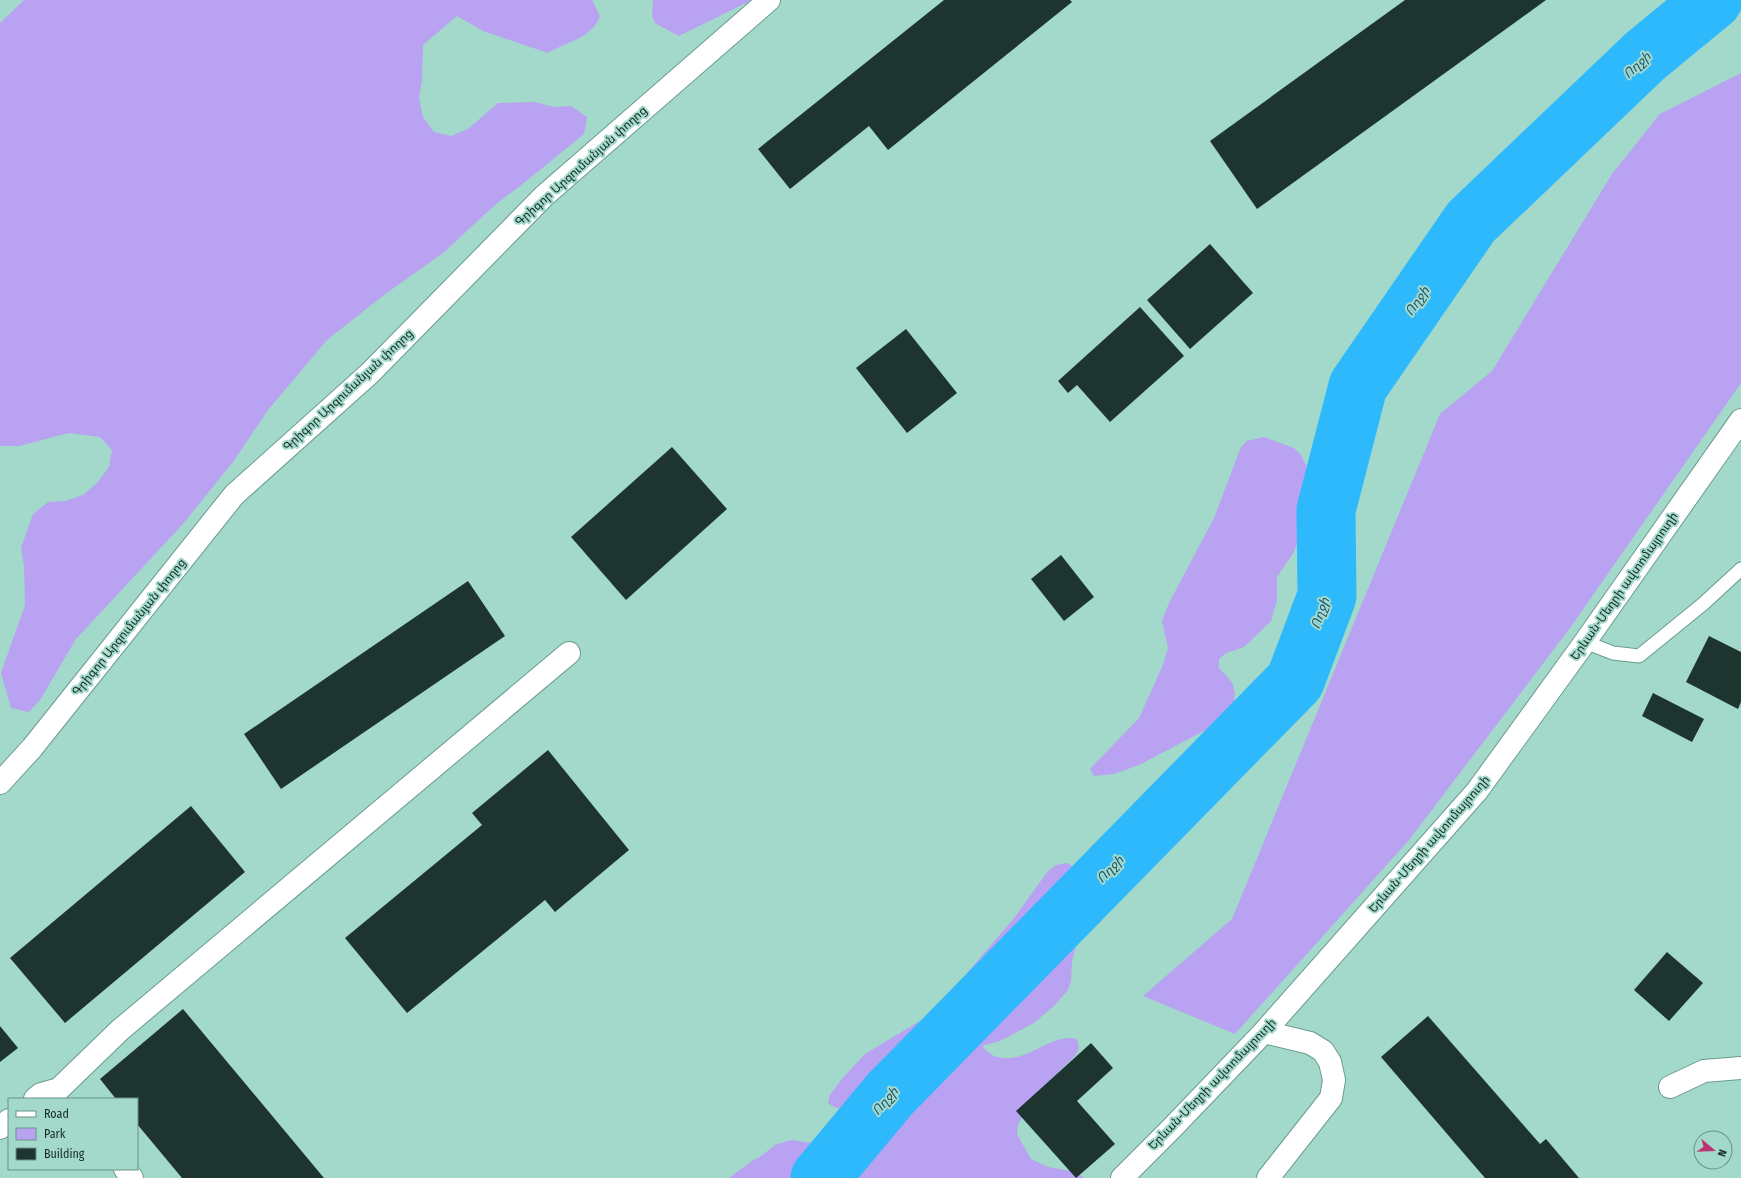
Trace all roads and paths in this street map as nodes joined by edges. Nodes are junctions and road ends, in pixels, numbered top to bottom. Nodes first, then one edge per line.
1 (769, 0) edge
2 (1741, 420) edge
3 (1741, 569) edge
4 (1586, 642) junction
5 (569, 653) dead end
6 (0, 783) edge
7 (1264, 1032) junction
8 (1741, 1068) edge
9 (1670, 1087) dead end
10 (63, 1094) edge
11 (36, 1098) edge
12 (8, 1121) edge
13 (0, 1128) edge
14 (126, 1170) edge
15 (132, 1178) edge
16 (1122, 1178) edge
17 (1268, 1178) edge

1 - 6 main road, Գրիգոր Արզումանյան փողոց
2 - 4 main road, Երևան-Մեղրի ավտոմայրուղի
3 - 4 lane
4 - 7 main road, Երևան-Մեղրի ավտոմայրուղի
5 - 10 main road
7 - 16 main road, Երևան-Մեղրի ավտոմայրուղի
7 - 17 main road
8 - 9 main road
10 - 11 main road
12 - 13 main road
14 - 15 main road

